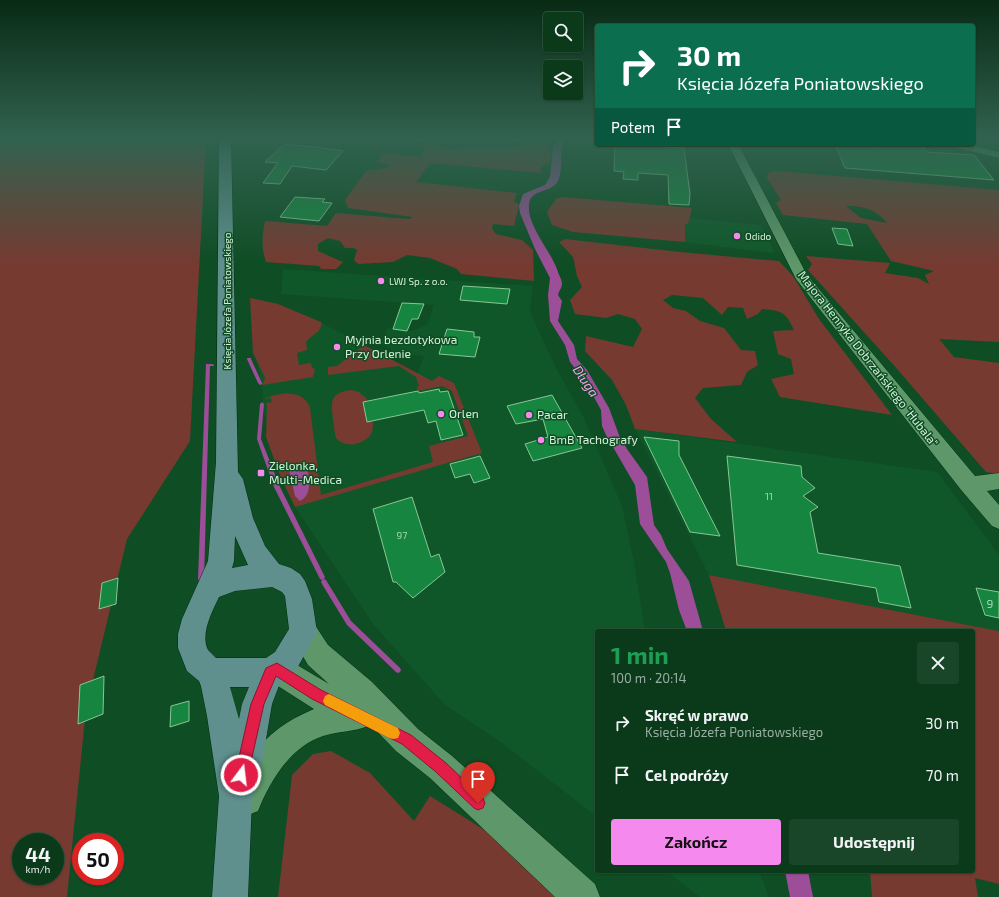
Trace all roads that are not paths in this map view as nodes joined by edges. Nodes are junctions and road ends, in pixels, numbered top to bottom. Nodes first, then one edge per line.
1 (225, 181) edge
2 (751, 181) edge
3 (227, 462) junction
4 (999, 481) edge
5 (969, 485) junction
6 (999, 520) edge
7 (272, 575) junction
8 (212, 587) junction
9 (303, 632) junction
10 (273, 671) junction
11 (210, 672) junction
12 (357, 715) junction
13 (407, 740) junction
14 (235, 799) junction
15 (232, 835) junction
16 (230, 897) edge
17 (582, 897) edge

1 - 3 main road, Księcia Józefa Poniatowskiego
2 - 5 street, Majora Henryka Dobrzańskiego "Hubala"
3 - 7 main road, Księcia Józefa Poniatowskiego
3 - 8 main road, Księcia Józefa Poniatowskiego
4 - 5 street
5 - 6 street, Majora Henryka Dobrzańskiego "Hubala"
7 - 8 main road
7 - 9 main road
8 - 11 main road
9 - 10 main road
9 - 13 street
10 - 11 main road
10 - 12 street
10 - 14 main road
11 - 14 main road
12 - 13 street
12 - 15 street
13 - 17 street
14 - 15 main road
15 - 16 main road

